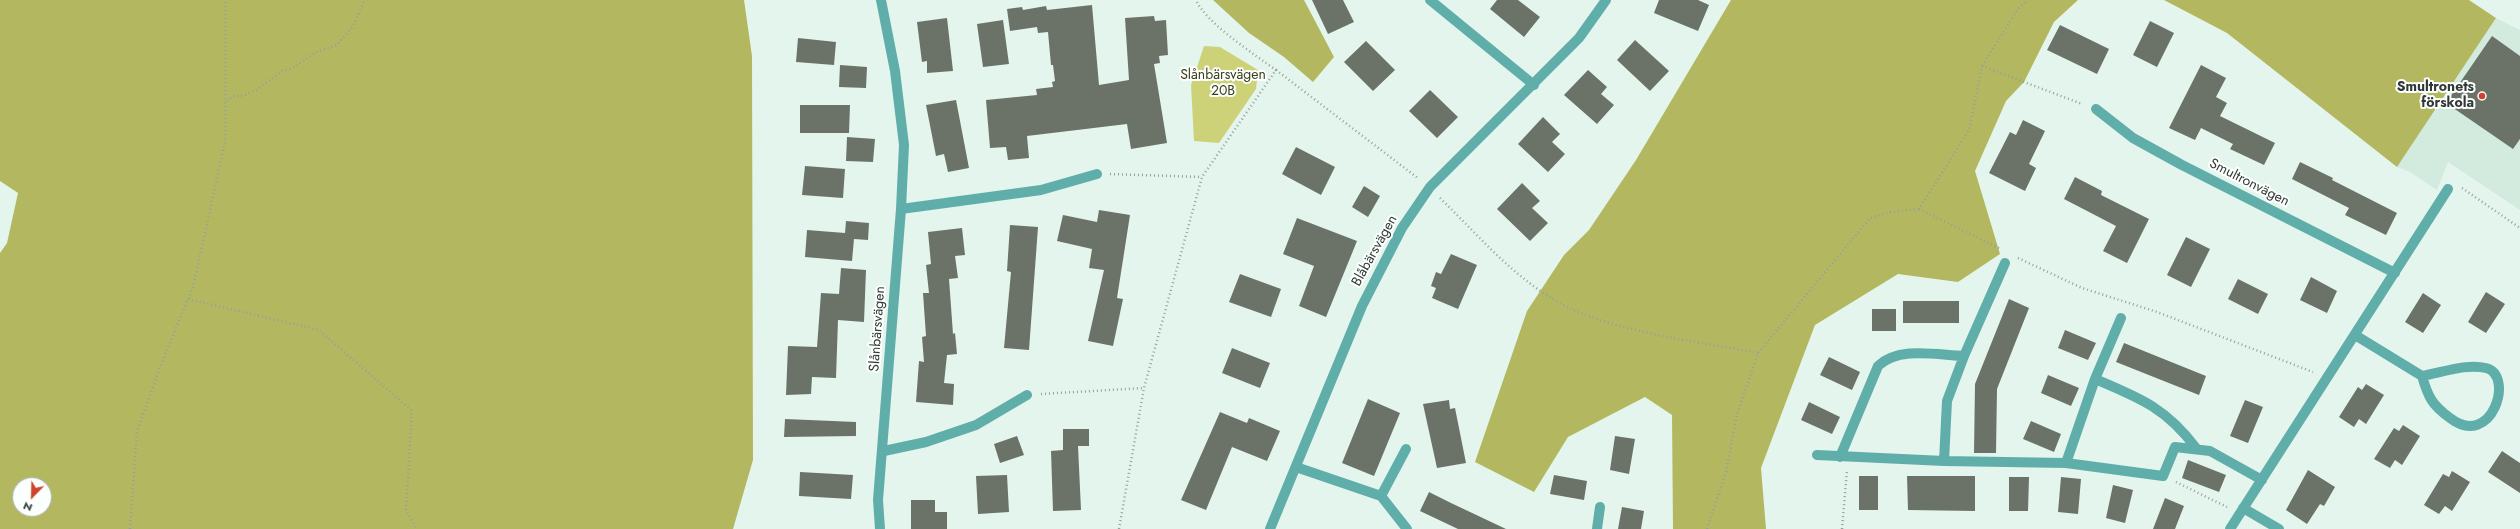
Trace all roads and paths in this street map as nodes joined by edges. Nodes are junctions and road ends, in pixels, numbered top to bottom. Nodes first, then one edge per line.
1 (225, 0) edge
2 (364, 0) edge
3 (881, 0) edge
4 (1196, 0) edge
5 (1430, 0) edge
6 (1606, 0) edge
7 (2027, 0) edge
8 (1982, 66) junction
9 (1276, 70) junction
10 (1534, 85) junction
11 (226, 101) junction
12 (2096, 109) joint
13 (1097, 174) joint
14 (1202, 177) junction
15 (2459, 186) dead end
16 (1430, 188) junction
17 (2448, 189) dead end
18 (901, 209) junction
19 (1919, 209) junction
20 (2520, 228) edge
21 (2002, 250) dead end
22 (2016, 257) dead end
23 (2005, 263) dead end
24 (2395, 273) junction
25 (188, 300) junction
26 (2121, 318) dead end
27 (2355, 335) junction
28 (1758, 353) junction
29 (1964, 356) junction
30 (2422, 376) junction
31 (2327, 377) junction
32 (2095, 379) junction
33 (1144, 388) junction
34 (1027, 395) joint
35 (2196, 448) junction
36 (1406, 449) dead end
37 (884, 451) junction
38 (1816, 455) dead end
39 (1844, 458) junction
40 (1944, 461) junction
41 (2066, 463) junction
42 (1296, 467) junction
43 (2163, 476) junction
44 (2262, 480) junction
45 (1381, 496) junction
46 (1600, 507) dead end
47 (2242, 511) junction
48 (130, 529) edge
49 (416, 529) edge
50 (880, 529) edge
51 (1119, 529) edge
52 (1270, 529) edge
53 (1407, 529) edge
54 (1597, 529) edge
55 (1707, 529) edge
56 (1842, 529) edge
57 (2230, 529) edge
58 (2279, 529) edge

1 - 11 path
2 - 11 path
3 - 18 street, Slånbärsvägen
4 - 9 path
5 - 10 street
6 - 10 street, Blåbärsvägen
7 - 8 path
8 - 12 path
8 - 19 path
9 - 14 path
9 - 16 path
10 - 16 street, Blåbärsvägen
11 - 25 path
12 - 24 street, Smultronvägen
13 - 14 path
13 - 18 street
14 - 33 path
15 - 20 path
16 - 28 path
16 - 42 street, Blåbärsvägen
17 - 24 street
18 - 37 street, Slånbärsvägen
19 - 21 path
19 - 28 path
22 - 31 path
23 - 29 street
24 - 27 street
25 - 48 path
25 - 49 path
26 - 32 street
27 - 30 street
27 - 31 street
28 - 55 path
29 - 39 street
29 - 40 street
30 - 30 street
31 - 44 street
32 - 35 street
32 - 41 street
33 - 34 path
33 - 51 path
34 - 37 street
35 - 43 street
35 - 44 street
36 - 45 street
37 - 50 street, Slånbärsvägen
38 - 39 street
39 - 40 street
39 - 56 path
40 - 41 street
41 - 43 street
42 - 45 street
42 - 52 street, Blåbärsvägen
43 - 47 path
44 - 47 street
45 - 53 street
46 - 54 street
47 - 57 street
47 - 58 street

